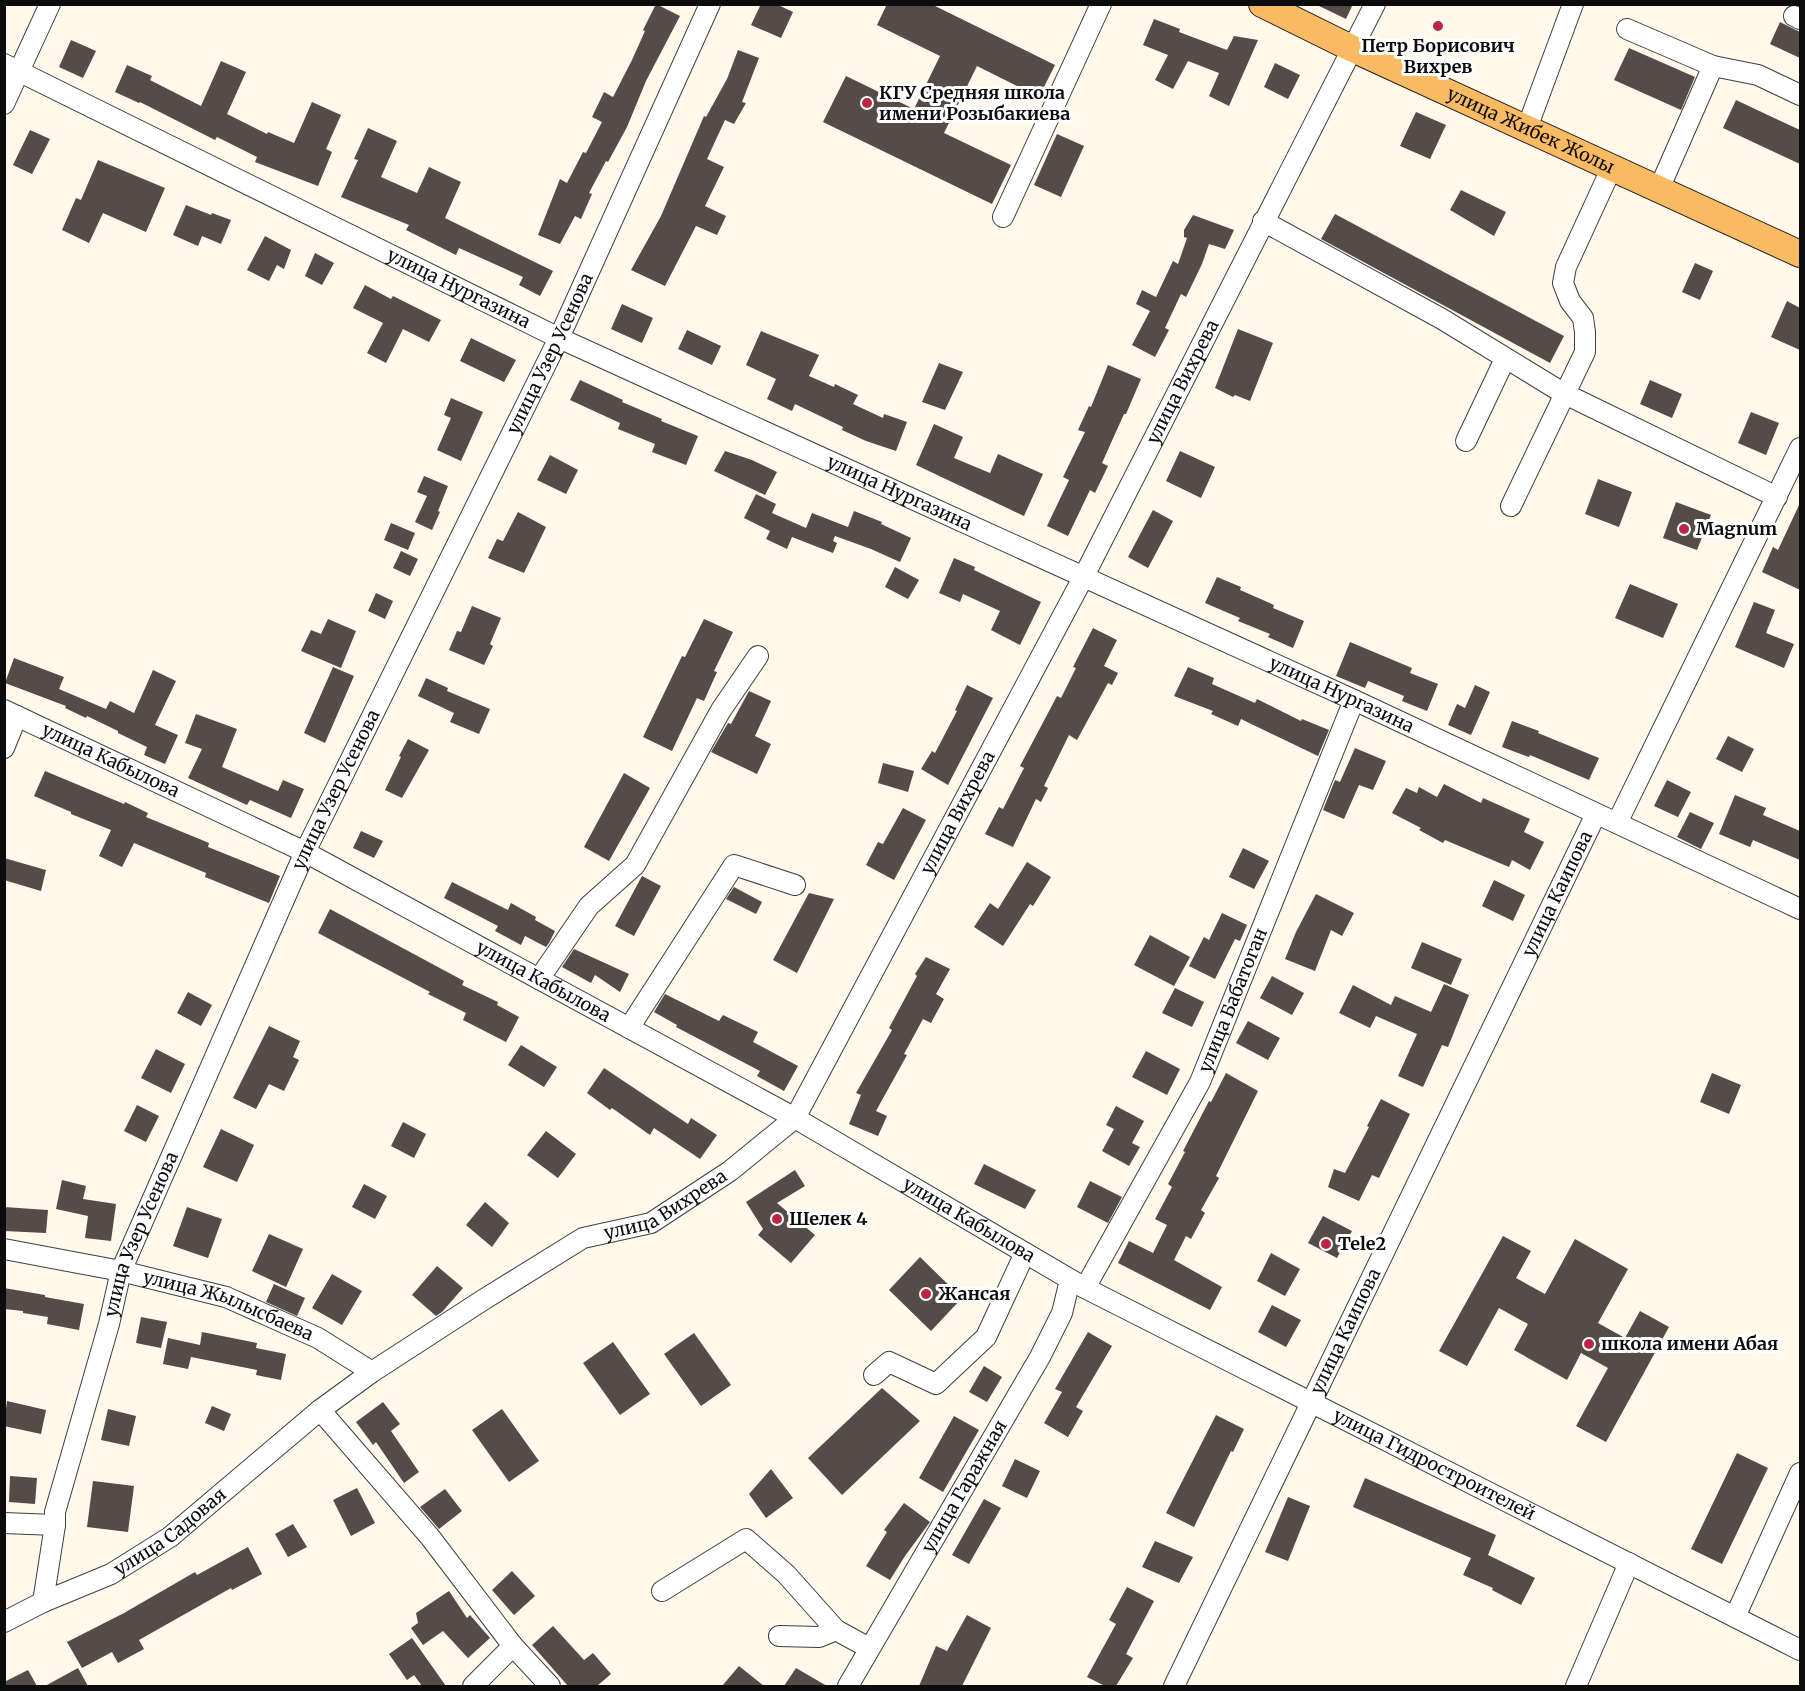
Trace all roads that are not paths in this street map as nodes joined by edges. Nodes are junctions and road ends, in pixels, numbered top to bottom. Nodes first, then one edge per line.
1 (50, 4) edge
2 (710, 4) edge
3 (1101, 4) edge
4 (1262, 4) edge
5 (1375, 4) edge
6 (1573, 4) edge
7 (1627, 29) dead end
8 (1353, 48) junction
9 (1713, 66) junction
10 (12, 67) edge
11 (1800, 95) edge
12 (4, 104) edge
13 (1527, 128) junction
14 (1612, 167) junction
15 (1659, 189) junction
16 (1003, 217) dead end
17 (1263, 221) junction
18 (1800, 254) edge
19 (559, 338) junction
20 (1505, 359) junction
21 (1563, 393) junction
22 (1466, 441) dead end
23 (1800, 448) edge
24 (1777, 497) junction
25 (1511, 506) dead end
26 (1084, 576) junction
27 (758, 656) dead end
28 (1354, 700) junction
29 (10, 713) edge
30 (4, 748) edge
31 (1596, 814) junction
32 (1617, 823) junction
33 (305, 852) junction
34 (795, 885) dead end
35 (1800, 909) edge
36 (539, 979) junction
37 (628, 1028) junction
38 (795, 1118) junction
39 (4, 1249) edge
40 (1025, 1253) junction
41 (122, 1271) junction
42 (1078, 1284) junction
43 (372, 1372) junction
44 (874, 1375) dead end
45 (1311, 1403) junction
46 (319, 1411) junction
47 (1800, 1473) edge
48 (4, 1522) edge
49 (55, 1525) junction
50 (1629, 1563) junction
51 (662, 1591) dead end
52 (43, 1602) junction
53 (1735, 1617) junction
54 (4, 1622) edge
55 (836, 1630) junction
56 (779, 1636) dead end
57 (513, 1646) junction
58 (869, 1648) junction
59 (1800, 1650) edge
60 (473, 1686) edge
61 (550, 1686) edge
62 (848, 1686) edge
63 (1174, 1686) edge
64 (1576, 1686) edge

1 - 10 street
2 - 19 street, улица Узер Усенова
3 - 16 street
4 - 8 main road, улица Жибек Жолы
5 - 8 street, улица Вихрева
6 - 13 street
7 - 9 street
8 - 13 main road, улица Жибек Жолы
8 - 17 street, улица Вихрева
9 - 11 street
9 - 15 street
10 - 12 street
10 - 19 street, улица Нургазина
13 - 14 main road, улица Жибек Жолы
14 - 15 main road, улица Жибек Жолы
14 - 21 street
15 - 18 main road, улица Жибек Жолы
17 - 20 street
17 - 26 street, улица Вихрева
19 - 26 street, улица Нургазина
19 - 33 street, улица Узер Усенова
20 - 21 street
20 - 22 street
21 - 24 street
21 - 25 street
23 - 24 street, улица Каипова
24 - 32 street, улица Каипова
26 - 28 street, улица Нургазина
26 - 38 street, улица Вихрева
27 - 36 street
28 - 31 street, улица Нургазина
28 - 42 street, улица Бабатоган
29 - 30 street
29 - 33 street, улица Кабылова
31 - 32 street, улица Нургазина
31 - 45 street, улица Каипова
32 - 35 street, улица Нургазина
33 - 36 street, улица Кабылова
33 - 41 street, улица Узер Усенова
34 - 37 street
36 - 37 street, улица Кабылова
37 - 38 street, улица Кабылова
38 - 40 street, улица Кабылова
38 - 43 street, улица Вихрева
39 - 41 street, улица Жылысбаева
40 - 42 street, улица Кабылова
40 - 44 street
41 - 43 street, улица Жылысбаева
41 - 49 street, улица Узер Усенова
42 - 45 street, улица Гидростроителей
42 - 58 street, улица Гаражная
43 - 46 street, улица Вихрева
45 - 50 street, улица Гидростроителей
45 - 63 street, улица Каипова
46 - 52 street, улица Садовая
46 - 57 street
47 - 53 street
48 - 49 street
49 - 52 street, улица Узер Усенова
50 - 53 street, улица Гидростроителей
50 - 64 street
51 - 55 street
52 - 54 street, улица Садовая
53 - 59 street, улица Гидростроителей
55 - 56 street
55 - 58 street
57 - 60 street
57 - 61 street
58 - 62 street, улица Гаражная

